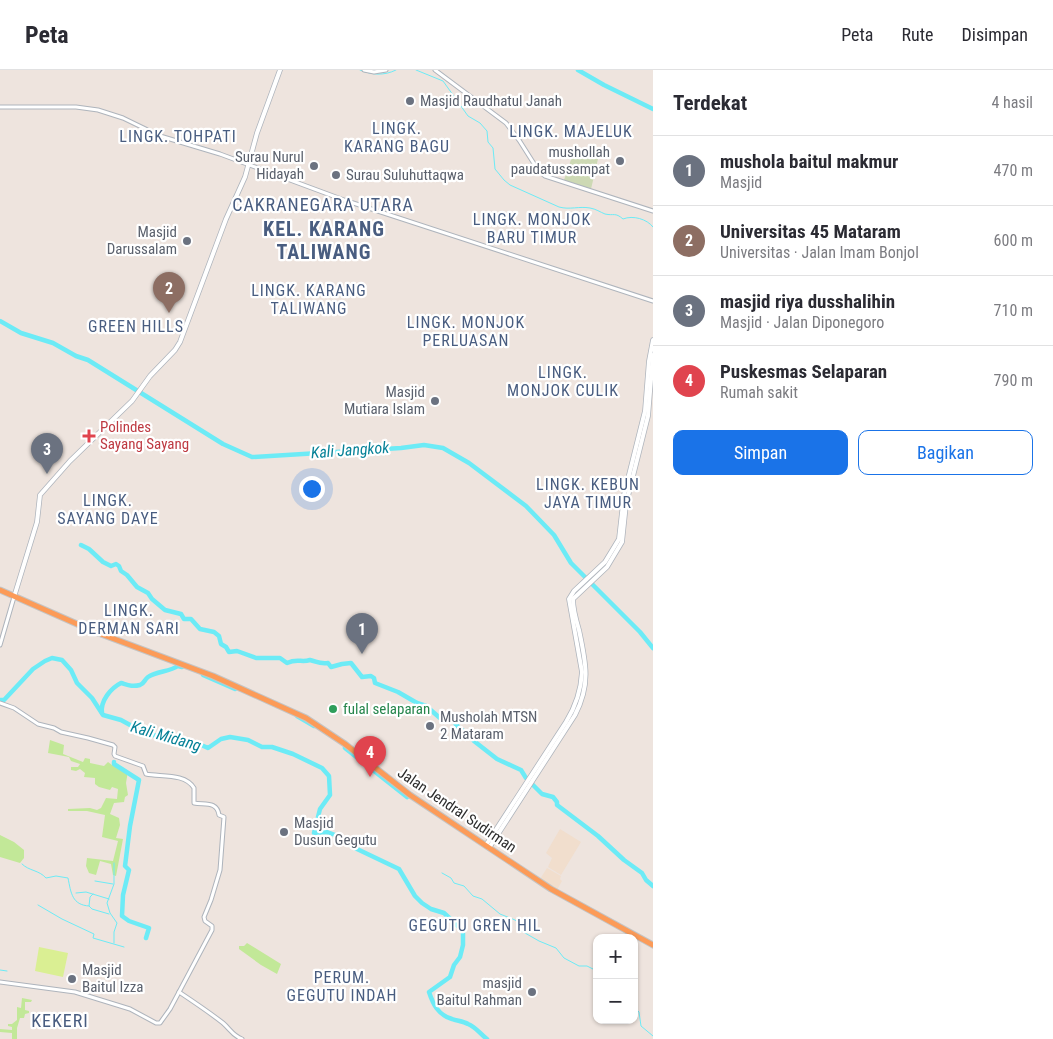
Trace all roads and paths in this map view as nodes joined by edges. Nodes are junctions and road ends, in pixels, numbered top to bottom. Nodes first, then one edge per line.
1 (280, 70) edge
2 (364, 70) edge
3 (386, 70) edge
4 (435, 70) edge
5 (0, 107) edge
6 (249, 165) junction
7 (653, 211) edge
8 (653, 301) edge
9 (653, 340) edge
10 (653, 355) edge
11 (648, 403) junction
12 (0, 589) edge
13 (15, 596) junction
14 (0, 645) edge
15 (0, 703) edge
16 (488, 846) junction
17 (653, 945) edge
18 (0, 982) edge
19 (179, 992) junction
20 (242, 1039) edge

1 - 6 main road
2 - 3 street
4 - 7 street
5 - 6 street
6 - 8 street
6 - 13 main road
9 - 11 main road
10 - 11 main road
11 - 16 main road
12 - 13 highway, Jalan Jendral Sudirman
13 - 14 street
13 - 16 highway, Jalan Jendral Sudirman
15 - 19 street
16 - 17 highway, Jalan Jendral Sudirman
18 - 19 street
19 - 20 street

